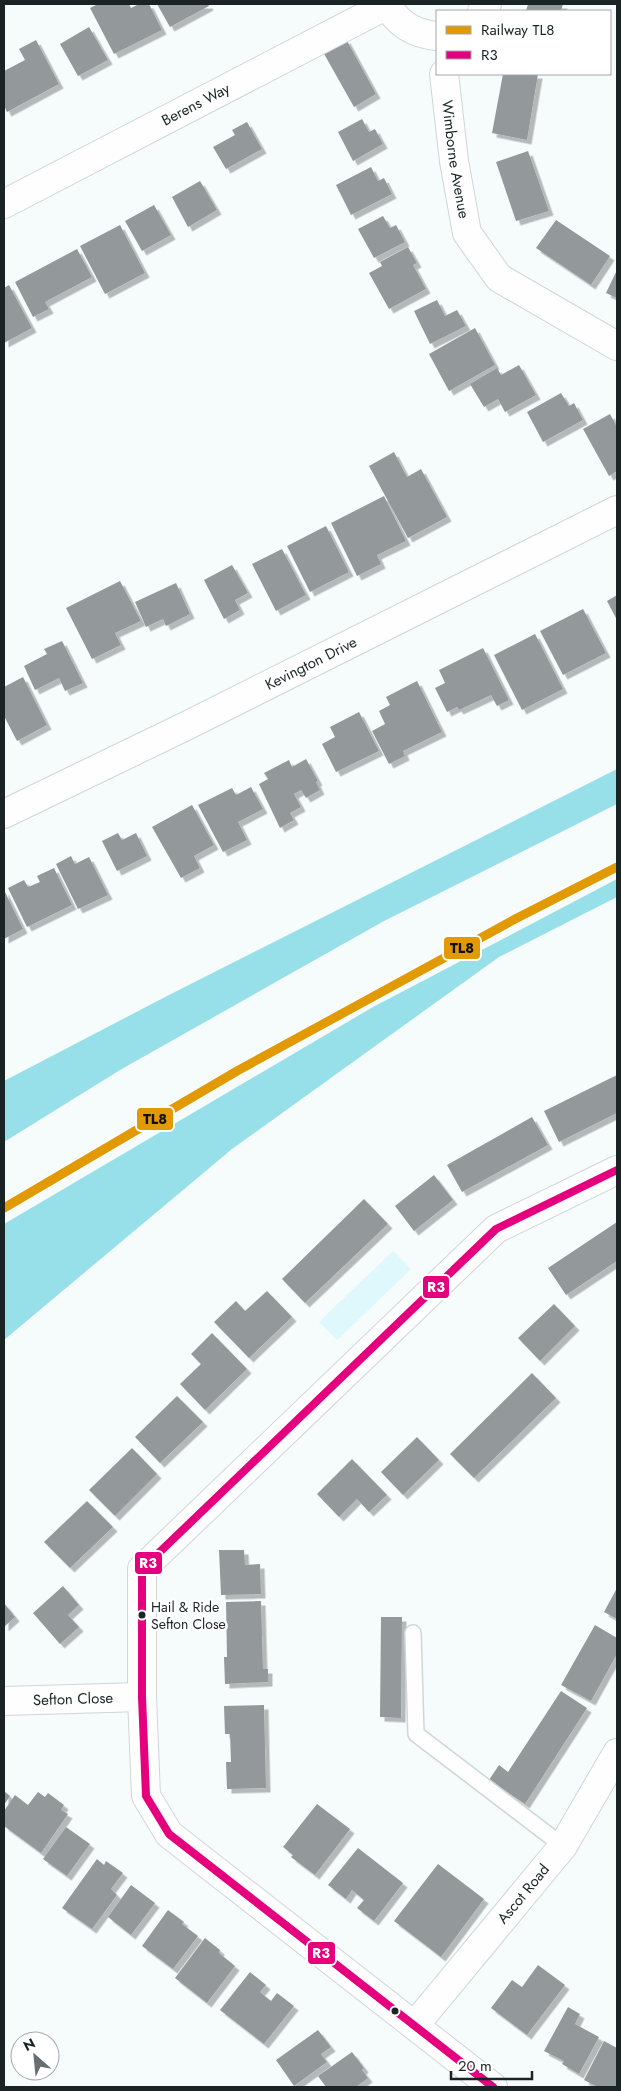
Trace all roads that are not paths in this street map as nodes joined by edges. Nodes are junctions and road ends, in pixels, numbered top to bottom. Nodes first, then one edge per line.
1 (387, 4) edge
2 (436, 36) edge
3 (444, 75) edge
4 (4, 204) edge
5 (617, 346) edge
6 (617, 510) edge
7 (4, 814) edge
8 (617, 1170) edge
9 (413, 1632) dead end
10 (142, 1697) junction
11 (4, 1701) edge
12 (617, 1753) edge
13 (563, 1846) junction
14 (415, 2025) junction
15 (493, 2087) edge

1 - 2 street
1 - 4 street, Berens Way
3 - 5 street, Wimborne Avenue
6 - 7 street, Kevington Drive
8 - 10 street
9 - 13 lane
10 - 11 street, Sefton Close
10 - 14 street
12 - 13 street, Ascot Road
13 - 14 street, Ascot Road
14 - 15 street

